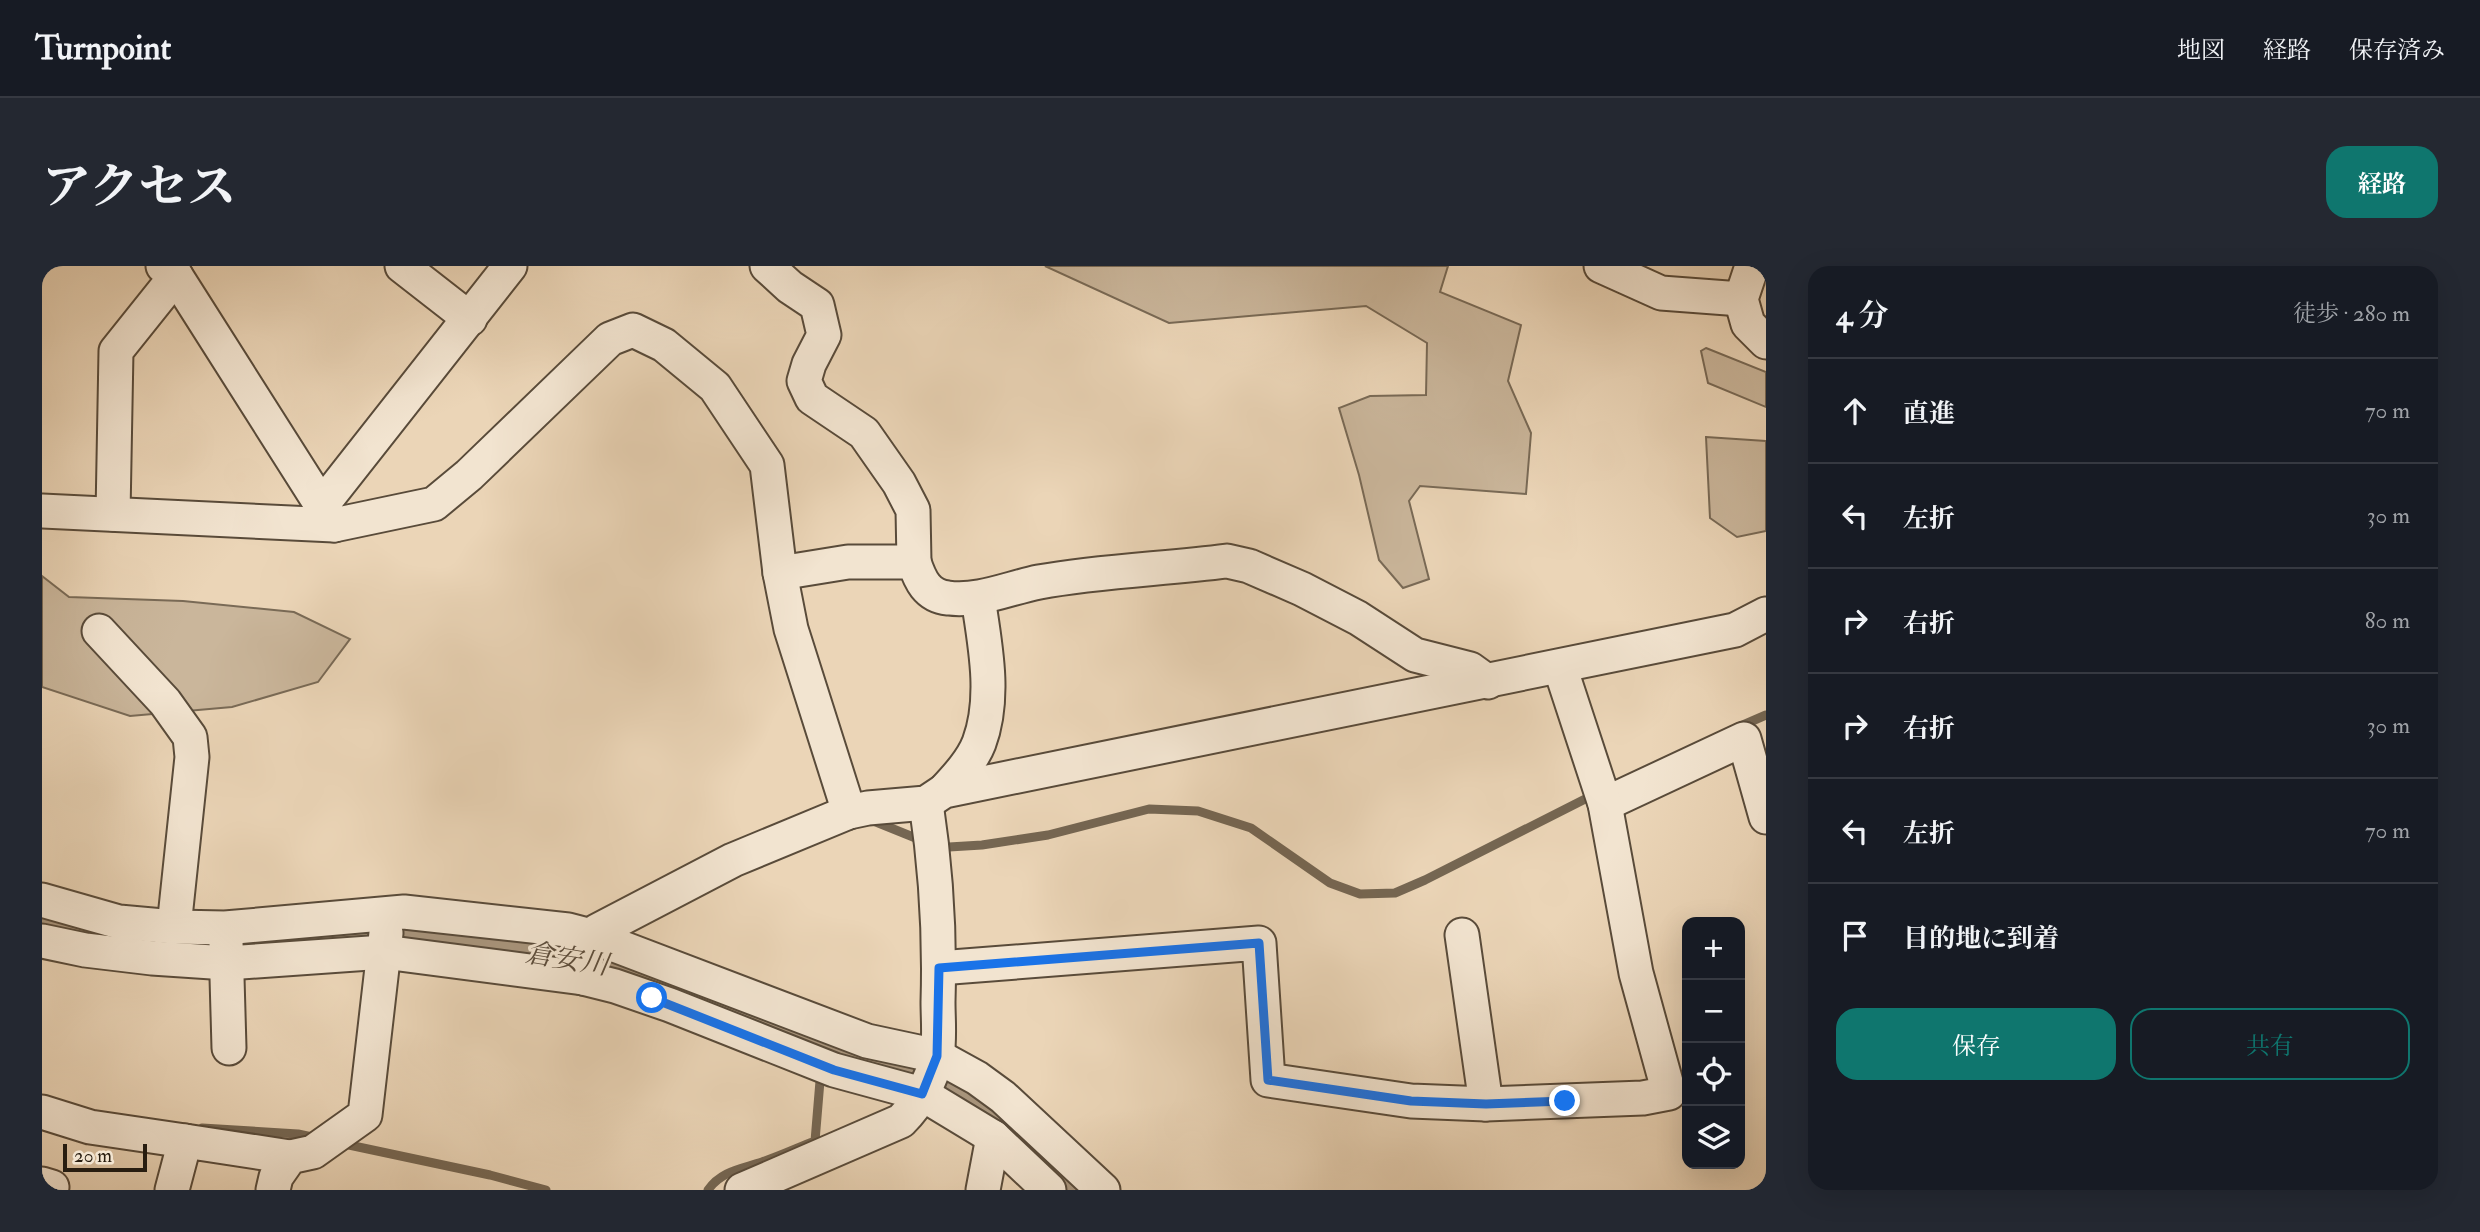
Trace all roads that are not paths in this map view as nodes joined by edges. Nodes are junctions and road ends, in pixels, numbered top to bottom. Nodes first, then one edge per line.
1 (402, 266) edge
2 (510, 266) edge
3 (768, 266) edge
4 (1601, 266) edge
5 (1752, 266) edge
6 (169, 271) edge
7 (1741, 299) junction
8 (470, 319) junction
9 (1766, 342) edge
10 (42, 511) edge
11 (113, 514) junction
12 (328, 515) junction
13 (914, 562) junction
14 (780, 573) junction
15 (978, 598) junction
16 (1766, 614) edge
17 (99, 631) dead end
18 (1560, 667) junction
19 (1488, 682) junction
20 (1602, 795) junction
21 (935, 797) junction
22 (849, 812) junction
23 (1766, 817) edge
24 (42, 900) edge
25 (174, 927) junction
26 (391, 930) junction
27 (1462, 935) dead end
28 (42, 941) edge
29 (226, 945) junction
30 (587, 957) junction
31 (939, 968) junction
32 (229, 1048) dead end
33 (929, 1076) junction
34 (1486, 1104) junction
35 (42, 1112) edge
36 (993, 1137) junction
37 (185, 1141) junction
38 (290, 1157) junction
39 (42, 1184) edge
40 (51, 1190) edge
41 (172, 1190) edge
42 (273, 1190) edge
43 (742, 1190) edge
44 (983, 1190) edge
45 (1049, 1190) edge
46 (1103, 1190) edge

1 - 8 street
2 - 8 street
3 - 13 street
4 - 7 street
5 - 7 street
6 - 11 street
6 - 12 street
7 - 9 street
8 - 12 street
10 - 11 street
11 - 12 street
12 - 14 street
13 - 14 street
13 - 15 street
14 - 22 street
15 - 19 street
15 - 21 street
16 - 18 street
17 - 25 street
18 - 19 street
18 - 20 street
19 - 21 street
20 - 23 street
20 - 34 street
21 - 22 street
21 - 31 street
22 - 30 street
24 - 25 street
25 - 29 street
26 - 29 street
26 - 29 street
26 - 30 street
26 - 30 street
26 - 38 street
27 - 34 street
28 - 29 street
29 - 32 street
30 - 33 street
31 - 33 street
31 - 34 street
33 - 36 street
33 - 43 street
33 - 46 street
35 - 37 street
36 - 44 street
36 - 45 street
37 - 38 street
37 - 41 street
38 - 42 street
39 - 40 street

